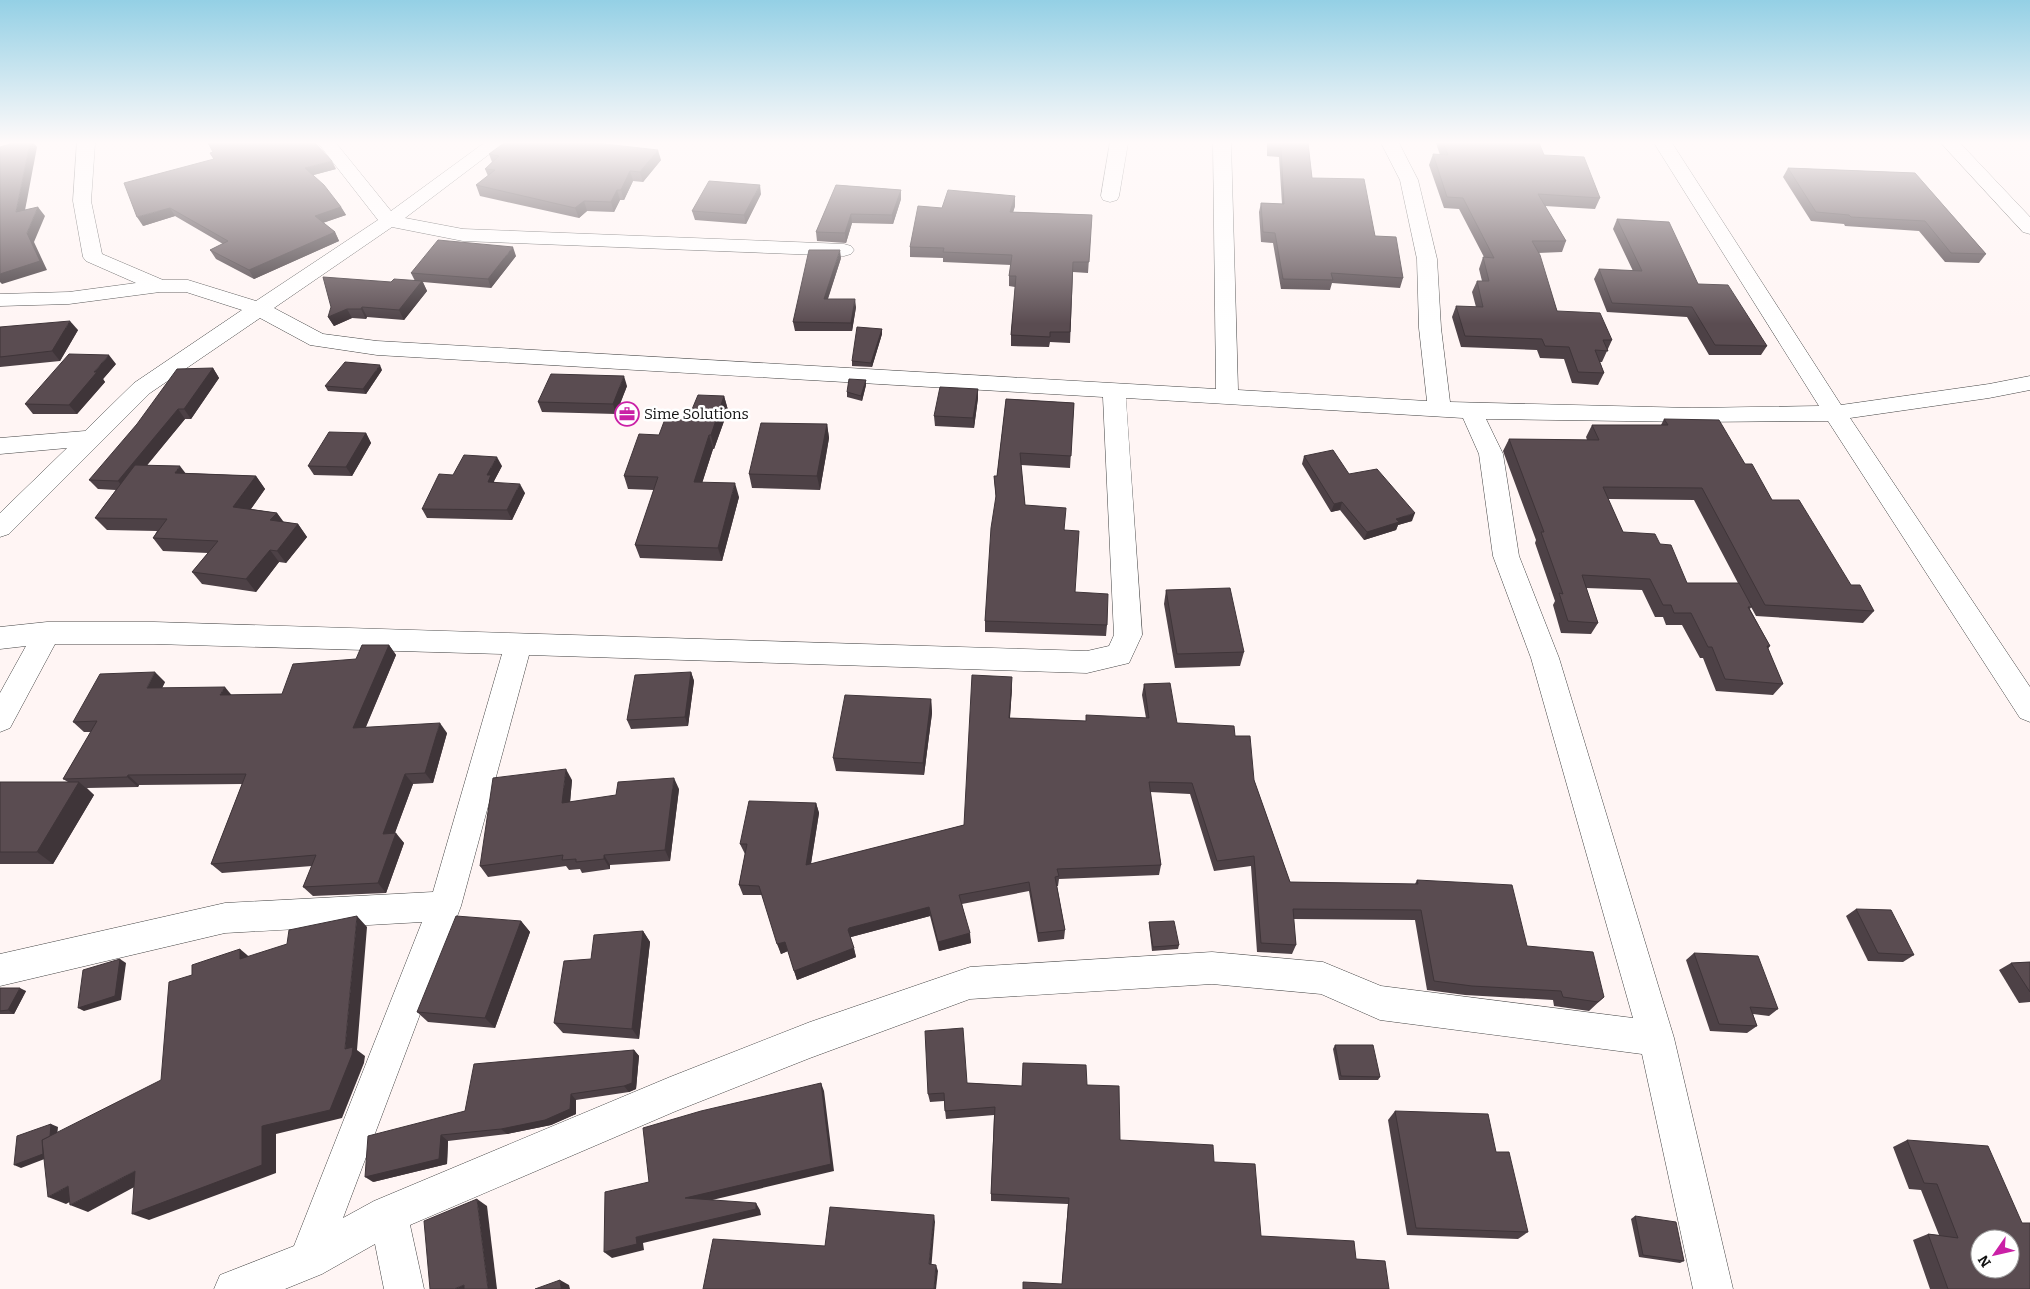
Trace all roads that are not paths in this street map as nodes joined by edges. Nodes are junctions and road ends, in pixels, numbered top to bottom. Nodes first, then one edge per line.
1 (82, 203) edge
2 (374, 203) edge
3 (412, 203) edge
4 (1223, 203) edge
5 (1414, 203) edge
6 (1701, 203) edge
7 (2007, 203) edge
8 (388, 221) junction
9 (2030, 228) edge
10 (844, 250) dead end
11 (160, 286) junction
12 (0, 300) edge
13 (259, 309) junction
14 (2030, 383) edge
15 (1114, 390) junction
16 (1227, 397) junction
17 (1439, 408) junction
18 (1471, 411) junction
19 (1835, 413) junction
20 (91, 438) junction
21 (0, 446) edge
22 (0, 528) edge
23 (48, 633) junction
24 (0, 638) edge
25 (519, 643) junction
26 (2030, 710) edge
27 (0, 720) edge
28 (446, 906) junction
29 (0, 970) edge
30 (1656, 1038) junction
31 (388, 1216) junction
32 (308, 1260) junction
33 (234, 1289) edge
34 (404, 1289) edge
35 (1713, 1289) edge

1 - 11 street
2 - 8 street
3 - 8 street
4 - 16 street
5 - 17 street
6 - 19 street
7 - 9 street
8 - 10 street
8 - 13 street
11 - 12 street
11 - 13 street
13 - 15 street
13 - 20 street
14 - 19 street
15 - 16 street
15 - 25 street
16 - 17 street
17 - 18 street
18 - 19 street
18 - 30 street
19 - 26 street
20 - 21 street
20 - 22 street
23 - 24 street
23 - 25 street
23 - 27 street
25 - 28 street
28 - 29 street
28 - 32 street
30 - 31 street
30 - 35 street
31 - 32 street
31 - 34 street
32 - 33 street

